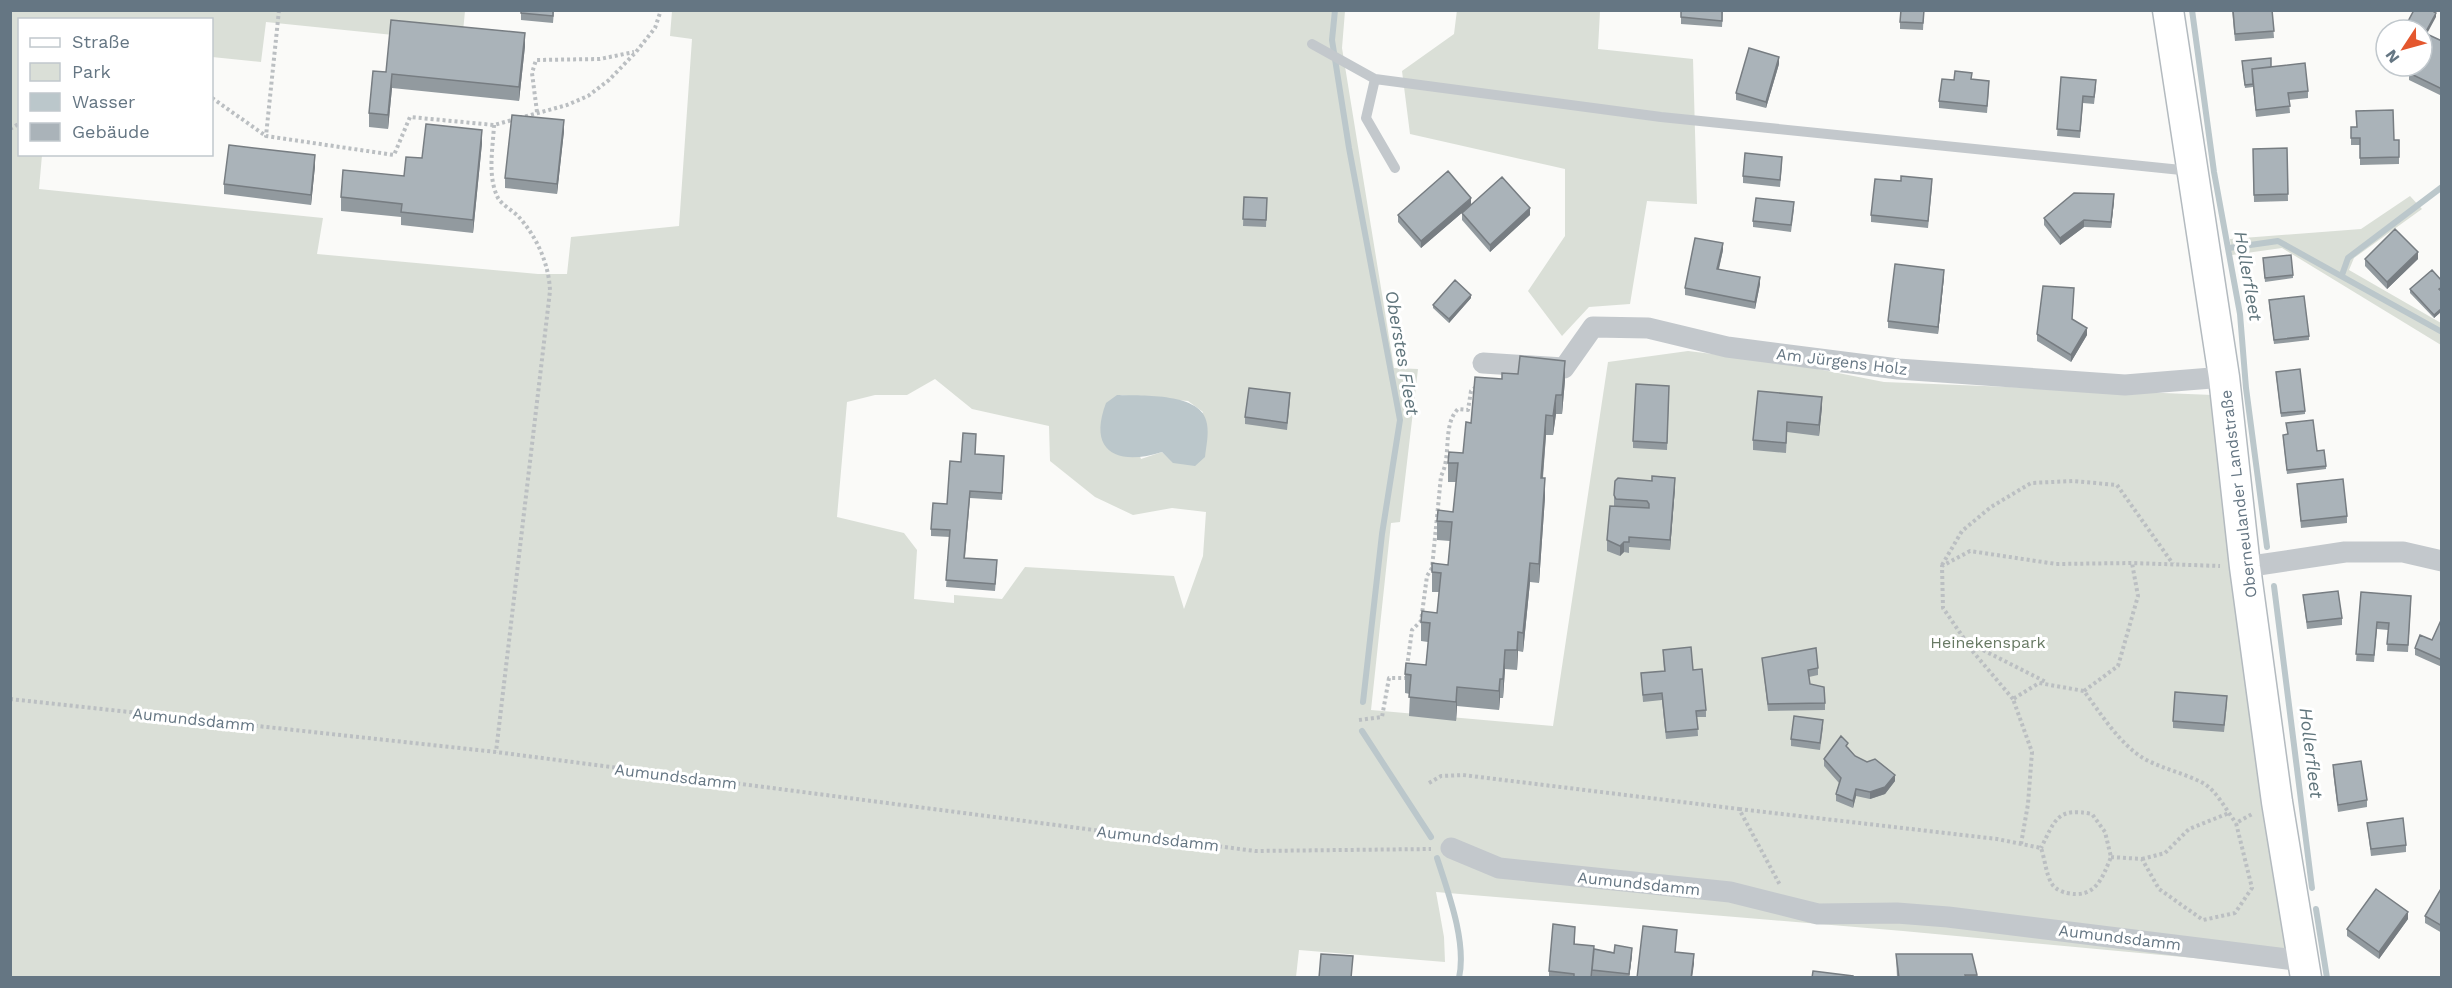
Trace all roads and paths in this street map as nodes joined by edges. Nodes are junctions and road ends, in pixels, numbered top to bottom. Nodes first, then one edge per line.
1 (279, 10) edge
2 (661, 10) edge
3 (2168, 10) edge
4 (1312, 44) dead end
5 (636, 52) junction
6 (1375, 79) junction
7 (213, 99) edge
8 (537, 112) junction
9 (494, 124) junction
10 (266, 136) junction
11 (1395, 168) dead end
12 (2191, 171) junction
13 (1483, 363) joint
14 (2224, 377) junction
15 (2442, 561) edge
16 (2132, 563) junction
17 (2173, 565) junction
18 (1942, 566) junction
19 (2245, 567) junction
20 (1966, 642) junction
21 (2050, 685) junction
22 (2085, 691) junction
23 (10, 699) edge
24 (2013, 699) junction
25 (1359, 720) dead end
26 (496, 752) junction
27 (1429, 783) dead end
28 (2277, 802) junction
29 (1739, 809) junction
30 (2229, 813) junction
31 (2236, 823) junction
32 (2021, 844) junction
33 (1451, 848) joint
34 (2042, 848) junction
35 (2111, 857) junction
36 (2142, 859) junction
37 (1792, 907) junction
38 (2304, 969) edge

1 - 10 path
2 - 5 path
3 - 12 street, Oberneulander Landstraße
4 - 6 lane
5 - 8 path
5 - 8 path
6 - 11 lane
6 - 12 lane
7 - 10 path
8 - 9 path
9 - 10 path
9 - 26 path
12 - 14 street, Oberneulander Landstraße
13 - 14 street, Am Jürgens Holz
13 - 25 path
14 - 19 street, Oberneulander Landstraße
15 - 19 street
16 - 17 path
16 - 18 path
16 - 22 path
17 - 18 path
17 - 19 path
18 - 20 path
19 - 28 street, Oberneulander Landstraße
20 - 21 path
20 - 24 path
21 - 22 path
21 - 24 path
22 - 30 path
23 - 26 path, Aumundsdamm
24 - 32 path
26 - 33 path, Aumundsdamm
27 - 29 path
28 - 31 path
28 - 38 street, Oberneulander Landstraße
29 - 32 path
29 - 37 path
30 - 31 path
30 - 36 path
31 - 36 path
32 - 34 path
33 - 37 street, Aumundsdamm
34 - 35 path
34 - 35 path
35 - 36 path
37 - 38 street, Aumundsdamm

